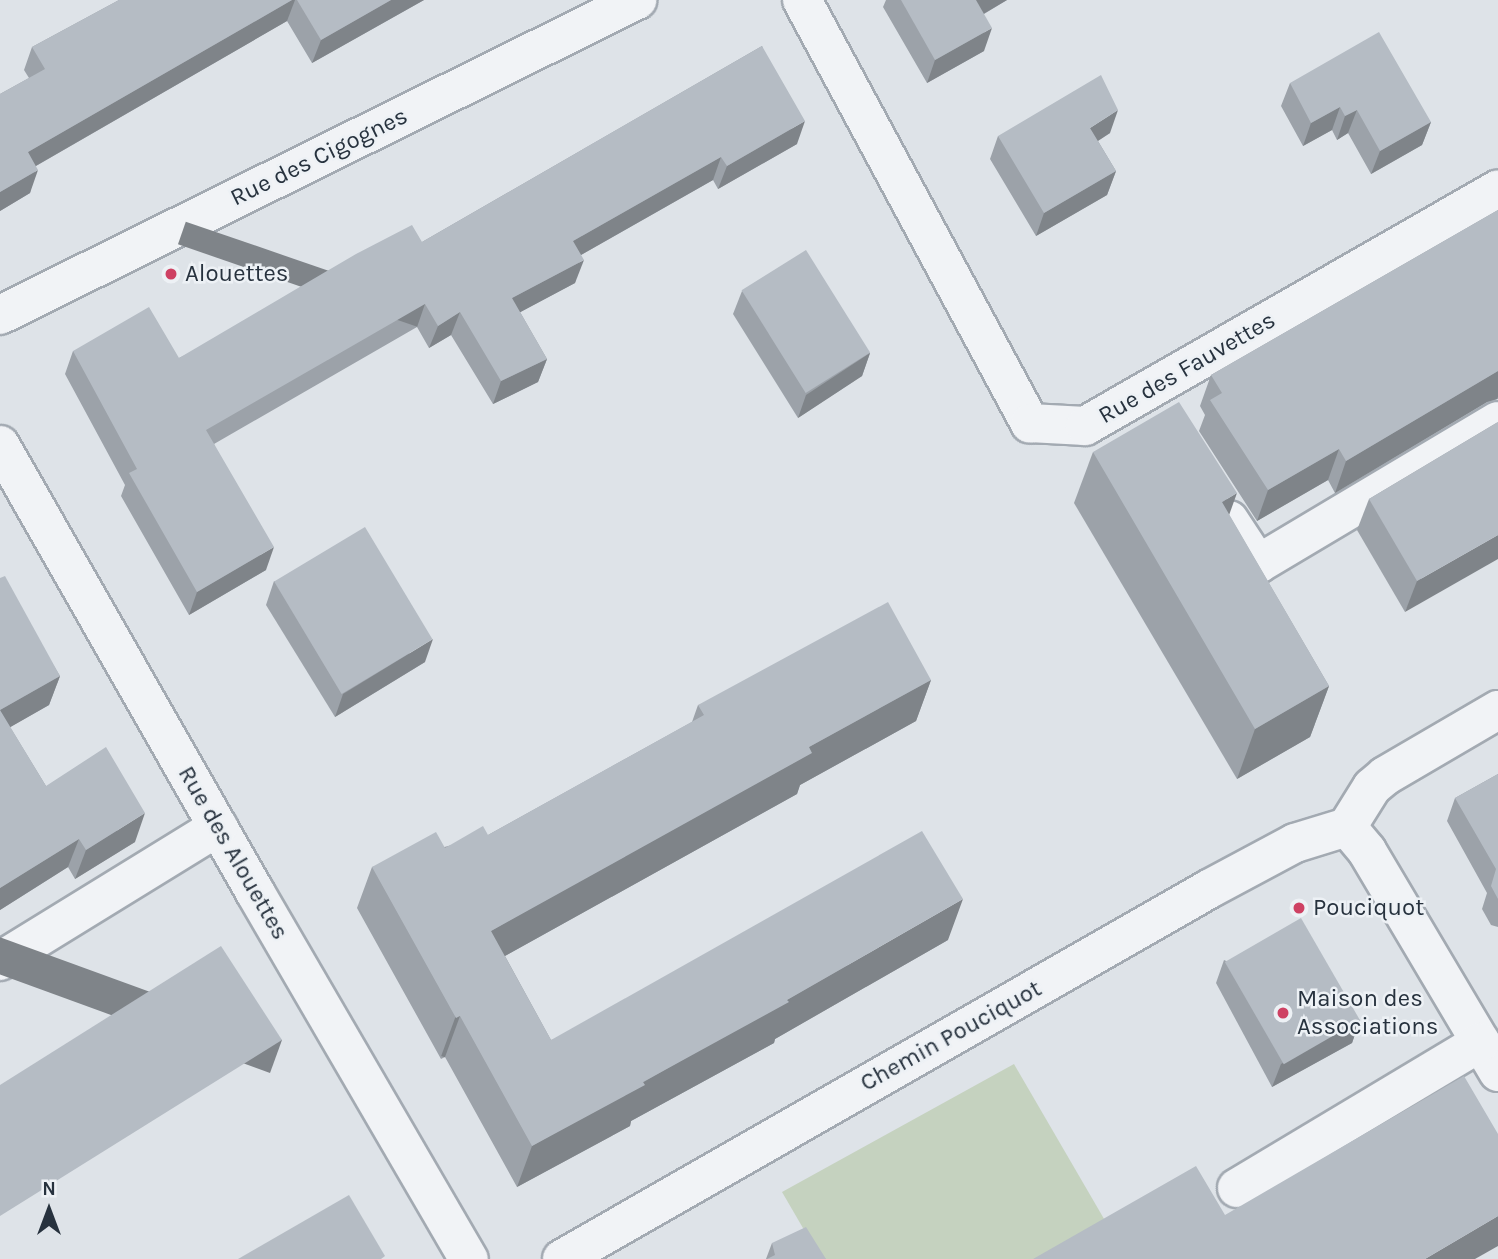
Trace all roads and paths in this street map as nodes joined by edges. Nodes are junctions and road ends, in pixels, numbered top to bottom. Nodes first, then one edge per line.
1 (637, 0) edge
2 (802, 0) edge
3 (1498, 188) edge
4 (0, 315) edge
5 (1147, 391) junction
6 (1498, 421) edge
7 (1169, 426) edge
8 (0, 445) edge
9 (1213, 495) edge
10 (1498, 710) edge
11 (218, 827) junction
12 (1346, 827) junction
13 (0, 961) edge
14 (1490, 1057) edge
15 (1237, 1188) dead end
16 (469, 1259) edge
17 (562, 1259) edge

1 - 4 street, Rue des Cigognes
2 - 5 street, Rue des Fauvettes
3 - 5 street, Rue des Fauvettes
5 - 7 street
6 - 9 street
8 - 11 street, Rue des Alouettes
10 - 12 street
11 - 13 street
11 - 16 street, Rue des Alouettes
12 - 14 street
12 - 17 street, Chemin Pouciquot
14 - 15 street

